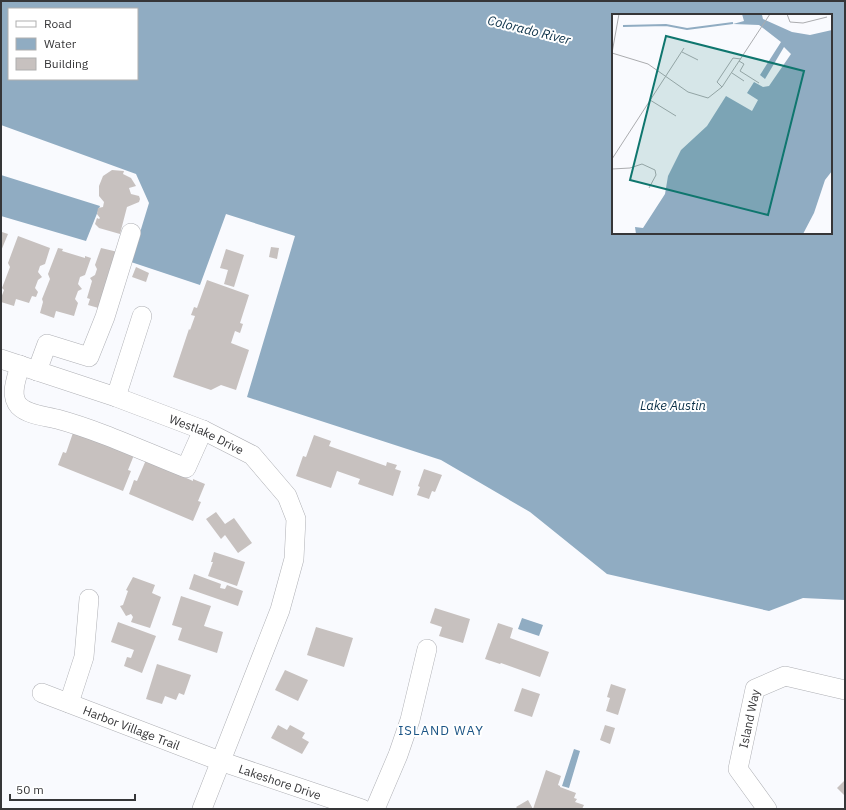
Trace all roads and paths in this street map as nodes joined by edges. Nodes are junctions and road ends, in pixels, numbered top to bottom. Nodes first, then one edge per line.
1 (131, 233) dead end
2 (142, 316) dead end
3 (89, 357) junction
4 (1, 359) edge
5 (28, 368) junction
6 (78, 384) junction
7 (116, 397) junction
8 (203, 430) junction
9 (89, 599) dead end
10 (427, 649) dead end
11 (845, 690) edge
12 (42, 693) dead end
13 (69, 703) junction
14 (220, 761) junction
15 (202, 809) edge
16 (362, 809) edge
17 (375, 809) edge
18 (767, 809) edge

1 - 3 street
2 - 7 street
3 - 5 street
3 - 6 street
4 - 5 street, Westlake Drive
5 - 6 street, Westlake Drive
5 - 8 street
6 - 7 street, Westlake Drive
7 - 8 street, Westlake Drive
8 - 14 street, Westlake Drive
9 - 13 street
10 - 17 street
11 - 18 street, Island Way
12 - 13 street, Harbor Village Trail
13 - 14 street, Harbor Village Trail
14 - 15 street, Westlake Drive
14 - 16 street, Lakeshore Drive

